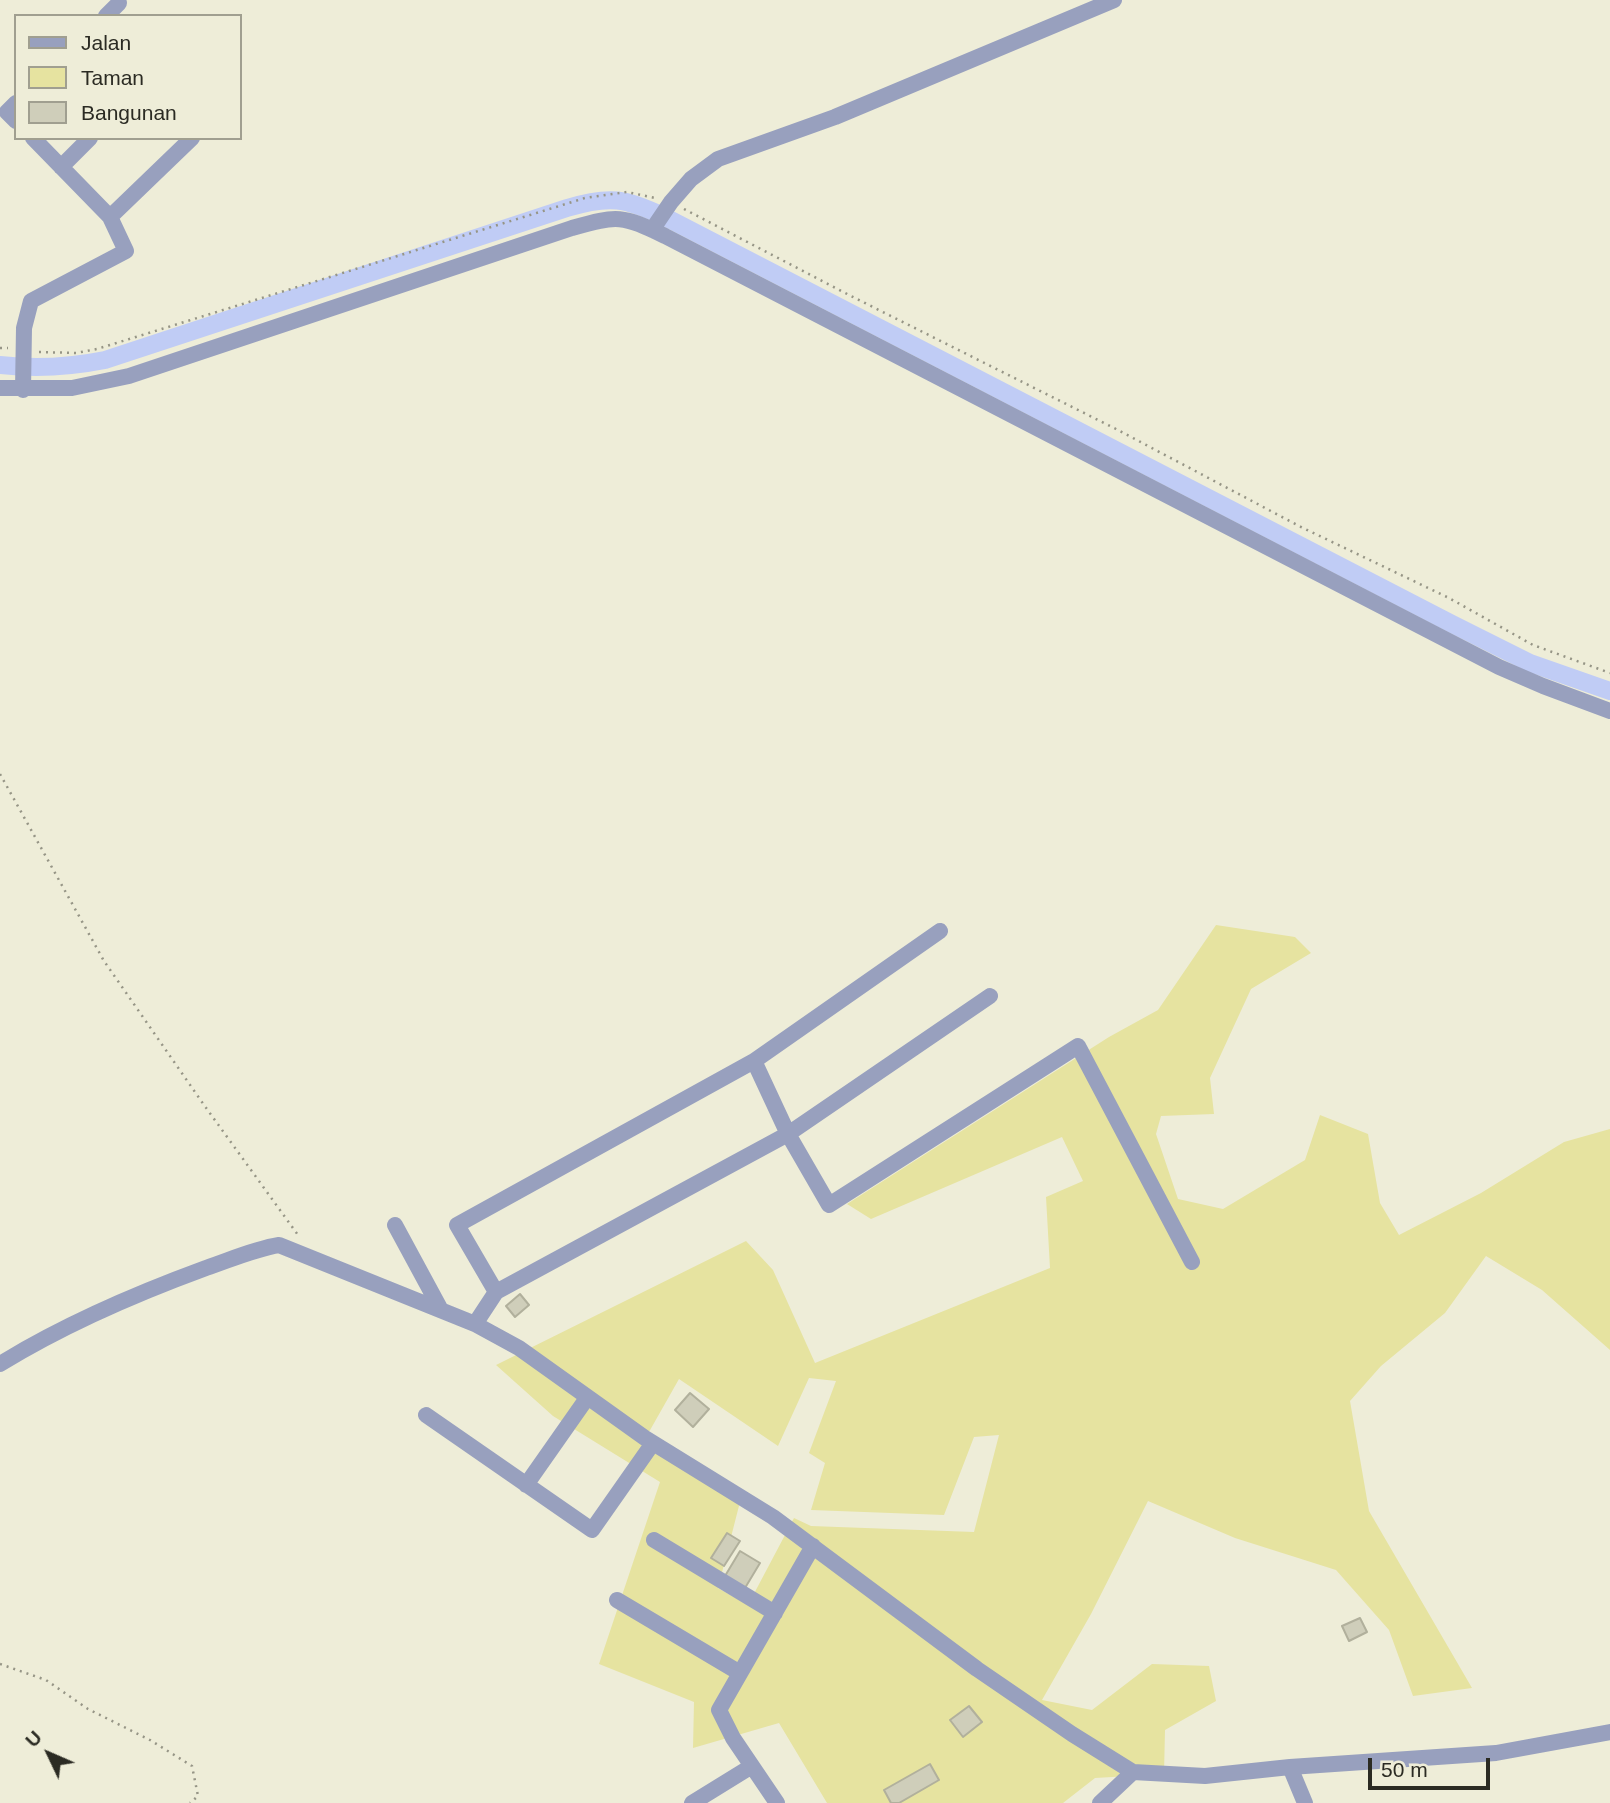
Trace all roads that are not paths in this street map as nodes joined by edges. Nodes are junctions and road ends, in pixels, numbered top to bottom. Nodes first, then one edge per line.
1 (1113, 1) edge
2 (119, 3) dead end
3 (108, 14) edge
4 (14, 105) edge
5 (14, 119) edge
6 (35, 140) edge
7 (88, 140) edge
8 (190, 140) edge
9 (61, 167) junction
10 (110, 217) junction
11 (655, 225) junction
12 (23, 369) junction
13 (0, 388) edge
14 (1610, 711) edge
15 (940, 931) dead end
16 (990, 996) dead end
17 (754, 1061) junction
18 (788, 1134) junction
19 (395, 1225) dead end
20 (1192, 1262) dead end
21 (496, 1292) junction
22 (441, 1310) junction
23 (475, 1324) junction
24 (0, 1364) edge
25 (587, 1398) junction
26 (426, 1415) dead end
27 (653, 1443) junction
28 (526, 1485) junction
29 (654, 1540) dead end
30 (813, 1546) junction
31 (617, 1600) dead end
32 (775, 1613) junction
33 (740, 1673) junction
34 (1610, 1732) edge
35 (752, 1766) junction
36 (1290, 1767) junction
37 (1133, 1772) junction
38 (692, 1803) edge
39 (777, 1803) edge
40 (1100, 1803) edge
41 (1305, 1803) edge

1 - 11 street
2 - 3 street
4 - 5 street
6 - 9 street
7 - 9 street
8 - 10 street
9 - 10 street
10 - 12 street
11 - 12 street
11 - 14 street
12 - 13 street
15 - 17 street
16 - 18 street
17 - 18 street
17 - 21 street
18 - 20 street
18 - 21 street
19 - 22 street
21 - 23 street
22 - 23 street
22 - 24 street
23 - 25 street
25 - 27 street
25 - 28 street
26 - 28 street
27 - 28 street
27 - 30 street
29 - 32 street
30 - 32 street
30 - 37 street
31 - 33 street
32 - 33 street
33 - 35 street
34 - 36 street
35 - 38 street
35 - 39 street
36 - 37 street
36 - 41 street
37 - 40 street

